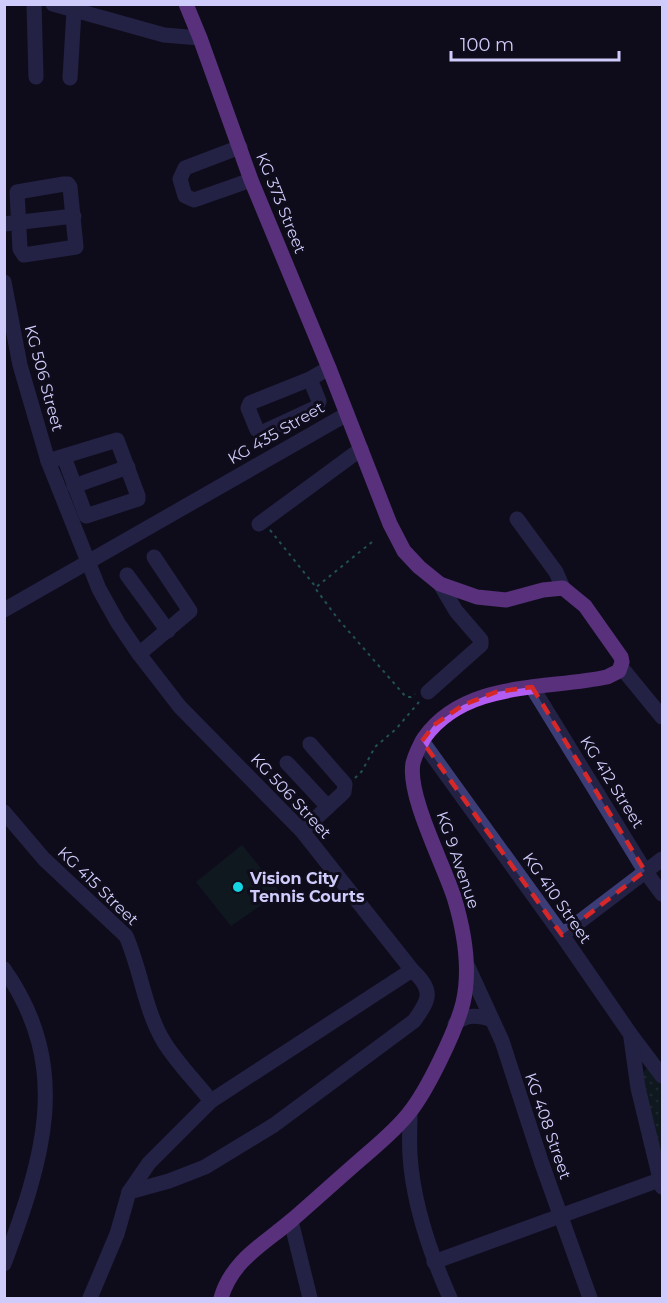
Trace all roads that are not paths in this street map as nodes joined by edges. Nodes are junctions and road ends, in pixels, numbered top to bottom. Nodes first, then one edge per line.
1 (34, 4) edge
2 (53, 4) edge
3 (186, 4) edge
4 (74, 11) junction
5 (200, 38) junction
6 (36, 77) dead end
7 (70, 78) dead end
8 (240, 147) junction
9 (251, 180) junction
10 (74, 216) junction
11 (11, 223) edge
12 (4, 282) edge
13 (329, 368) junction
14 (310, 379) junction
15 (347, 414) junction
16 (360, 449) junction
17 (64, 457) junction
18 (48, 461) junction
19 (128, 467) junction
20 (74, 486) junction
21 (517, 519) dead end
22 (261, 522) road end
23 (154, 557) dead end
24 (87, 562) junction
25 (127, 575) dead end
26 (440, 584) junction
27 (563, 588) junction
28 (4, 610) edge
29 (168, 631) junction
30 (139, 654) junction
31 (621, 667) junction
32 (532, 687) junction
33 (426, 694) road end
34 (663, 717) edge
35 (422, 741) junction
36 (310, 744) dead end
37 (287, 763) dead end
38 (328, 807) junction
39 (4, 812) edge
40 (302, 831) junction
41 (663, 859) edge
42 (645, 870) junction
43 (663, 894) edge
44 (562, 935) junction
45 (468, 967) junction
46 (4, 969) edge
47 (412, 970) junction
48 (492, 1020) junction
49 (455, 1024) junction
50 (631, 1035) junction
51 (663, 1076) edge
52 (211, 1101) junction
53 (410, 1113) junction
54 (662, 1182) edge
55 (129, 1192) junction
56 (561, 1216) junction
57 (291, 1221) junction
58 (434, 1262) junction
59 (4, 1264) edge
60 (90, 1299) edge
61 (221, 1299) edge
62 (310, 1299) edge
63 (450, 1299) edge
64 (590, 1299) edge

1 - 6 street
2 - 4 street
3 - 5 main road, KG 373 Street
4 - 5 street
4 - 7 street
5 - 8 main road, KG 373 Street
8 - 9 main road, KG 373 Street
8 - 9 street
9 - 13 main road, KG 373 Street
10 - 11 street
10 - 11 street
10 - 11 street
12 - 18 street, KG 506 Street
13 - 14 street
13 - 15 main road, KG 373 Street
14 - 14 street
15 - 16 main road, KG 435 Street
15 - 24 street, KG 435 Street
16 - 22 street
16 - 26 main road, KG 435 Street
17 - 18 street
17 - 19 street
17 - 20 street
18 - 24 street, KG 506 Street
19 - 20 street
19 - 20 street
21 - 27 street
23 - 29 street
24 - 28 street, KG 435 Street
24 - 30 street, KG 506 Street
25 - 29 street
26 - 27 main road, KG 435 Street
26 - 33 street
27 - 31 main road
29 - 30 street
30 - 40 street, KG 506 Street
31 - 32 main road, KG 9 Avenue
31 - 34 street
32 - 35 main road, KG 9 Avenue
32 - 42 street, KG 412 Street
35 - 44 street, KG 410 Street
35 - 45 main road, KG 9 Avenue
36 - 38 street
37 - 38 street
38 - 40 street
39 - 52 street, KG 415 Street
40 - 47 street, KG 506 Street
41 - 42 street
42 - 43 street, KG 412 Street
42 - 44 street
44 - 50 street, KG 410 Street
45 - 48 street, KG 408 Street
45 - 49 main road, KG 9 Avenue
46 - 59 street
47 - 52 street
47 - 55 street, KG 506 Street
48 - 49 street
48 - 56 street, KG 408 Street
49 - 53 main road, KG 9 Avenue
50 - 51 street, KG 410 Street
50 - 54 street
52 - 55 street
53 - 57 main road, KG 9 Avenue
53 - 58 street
54 - 56 street
55 - 60 street
56 - 58 street
56 - 64 street, KG 408 Street
57 - 61 main road, KG 9 Avenue
57 - 62 street
58 - 63 street

